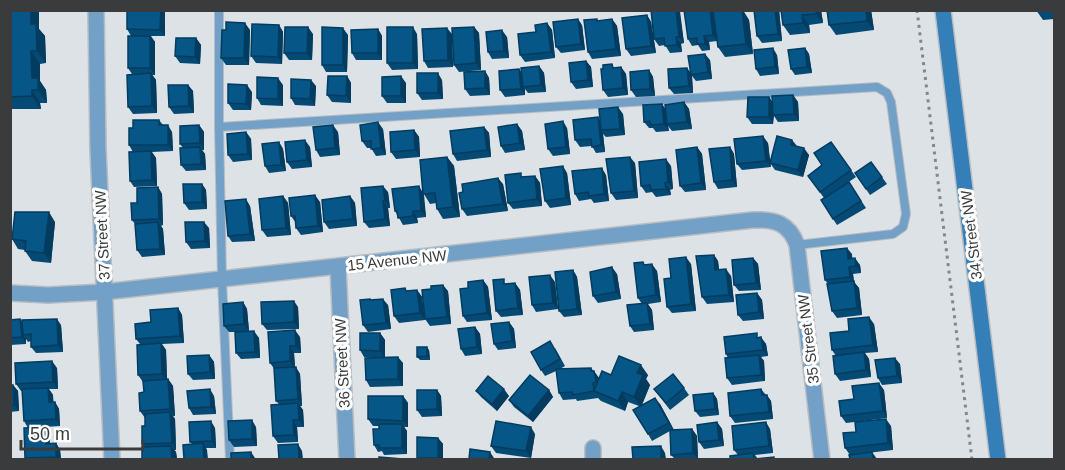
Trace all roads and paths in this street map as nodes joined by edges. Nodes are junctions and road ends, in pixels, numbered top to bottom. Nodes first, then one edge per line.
1 (96, 10) edge
2 (219, 10) edge
3 (917, 10) edge
4 (943, 10) edge
5 (219, 127) junction
6 (783, 224) joint
7 (796, 245) junction
8 (338, 267) junction
9 (222, 280) junction
10 (104, 292) junction
11 (10, 293) edge
12 (112, 459) edge
13 (230, 459) edge
14 (347, 459) edge
15 (822, 459) edge
16 (972, 459) edge
17 (998, 459) edge

1 - 10 street, 37 Street NW
2 - 5 lane
3 - 16 path
4 - 17 main road, 34 Street NW
5 - 7 lane
5 - 9 lane
6 - 7 street, 35 Street NW
6 - 8 street, 15 Avenue NW
7 - 15 street, 35 Street NW
8 - 9 street, 15 Avenue NW
8 - 14 street, 36 Street NW
9 - 10 street, 15 Avenue NW
9 - 13 lane
10 - 11 street, 15 Avenue NW
10 - 12 street, 37 Street NW

